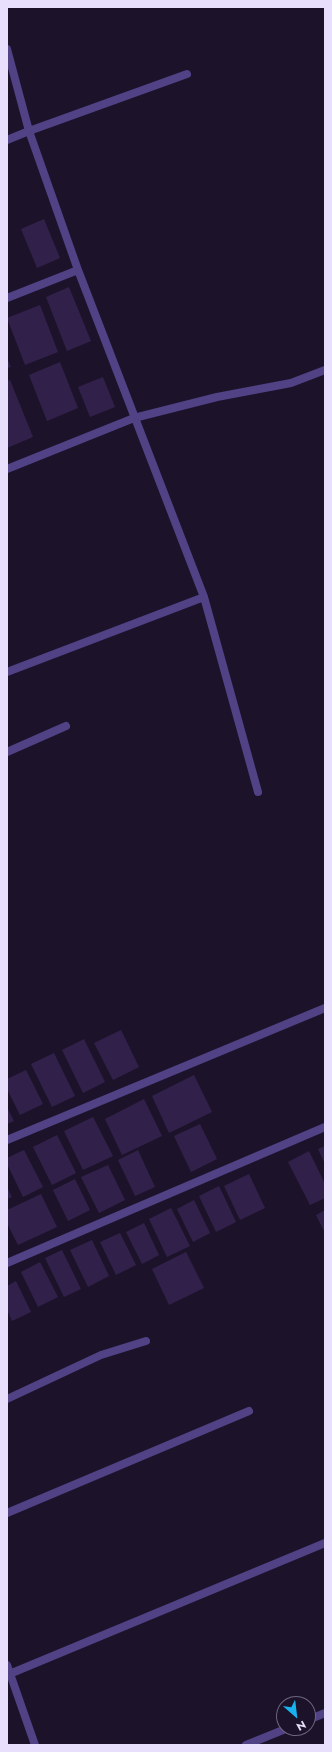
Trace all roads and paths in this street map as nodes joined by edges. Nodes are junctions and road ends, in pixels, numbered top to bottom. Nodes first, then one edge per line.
1 (7, 49) edge
2 (187, 74) dead end
3 (29, 131) junction
4 (7, 140) edge
5 (78, 270) junction
6 (7, 298) edge
7 (325, 370) edge
8 (134, 418) junction
9 (7, 469) edge
10 (204, 597) junction
11 (7, 672) edge
12 (66, 726) dead end
13 (7, 752) edge
14 (258, 792) dead end
15 (325, 1008) edge
16 (325, 1128) edge
17 (7, 1140) edge
18 (7, 1263) edge
19 (146, 1341) dead end
20 (7, 1399) edge
21 (249, 1411) dead end
22 (7, 1513) edge
23 (325, 1543) edge
24 (7, 1665) edge
25 (9, 1674) edge
26 (276, 1733) edge
27 (35, 1745) edge
28 (246, 1745) edge

1 - 3 street
2 - 3 street
3 - 4 street
3 - 5 street
5 - 6 street
5 - 8 street
7 - 8 street
8 - 9 street
8 - 10 street
10 - 11 street
10 - 14 street
12 - 13 street
15 - 17 street
16 - 18 street
19 - 20 street
21 - 22 street
23 - 25 street
24 - 25 street
25 - 27 street
26 - 28 street

